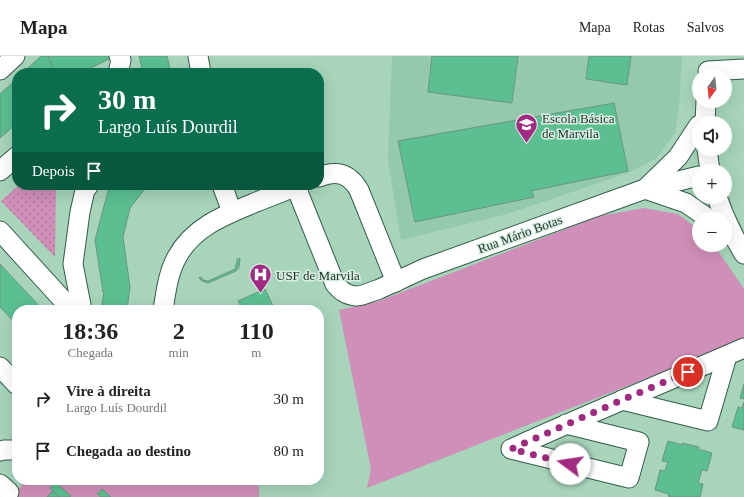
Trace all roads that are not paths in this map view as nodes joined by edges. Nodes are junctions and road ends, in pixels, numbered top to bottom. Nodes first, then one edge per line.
1 (15, 56) edge
2 (119, 56) edge
3 (198, 56) edge
4 (708, 67) edge
5 (119, 68) edge
6 (200, 68) edge
7 (744, 69) edge
8 (0, 70) edge
9 (692, 135) edge
10 (12, 160) edge
11 (0, 171) edge
12 (324, 175) edge
13 (692, 178) edge
14 (645, 189) junction
15 (86, 190) edge
16 (224, 190) edge
17 (288, 190) edge
18 (300, 190) edge
19 (232, 212) junction
20 (698, 212) edge
21 (0, 231) edge
22 (732, 237) edge
23 (744, 254) edge
24 (396, 282) junction
25 (67, 305) edge
26 (81, 305) edge
27 (164, 305) edge
28 (735, 352) edge
29 (0, 367) edge
30 (12, 380) edge
31 (622, 400) junction
32 (566, 424) junction
33 (12, 450) edge
34 (0, 451) edge

1 - 8 street
2 - 5 street
3 - 6 street
4 - 7 street
9 - 14 street, Rua Mário Botas
10 - 11 street
12 - 24 street
13 - 14 street, Rua Mário Botas
14 - 20 street
14 - 24 street, Rua Mário Botas
15 - 26 street
16 - 19 street
17 - 19 street, Rua Mário Botas
18 - 24 street, Rua Mário Botas
19 - 27 street, Rua Mário Botas
21 - 25 street
22 - 23 street
28 - 31 street
28 - 31 street
29 - 30 street
31 - 32 street
32 - 32 street
33 - 34 street

